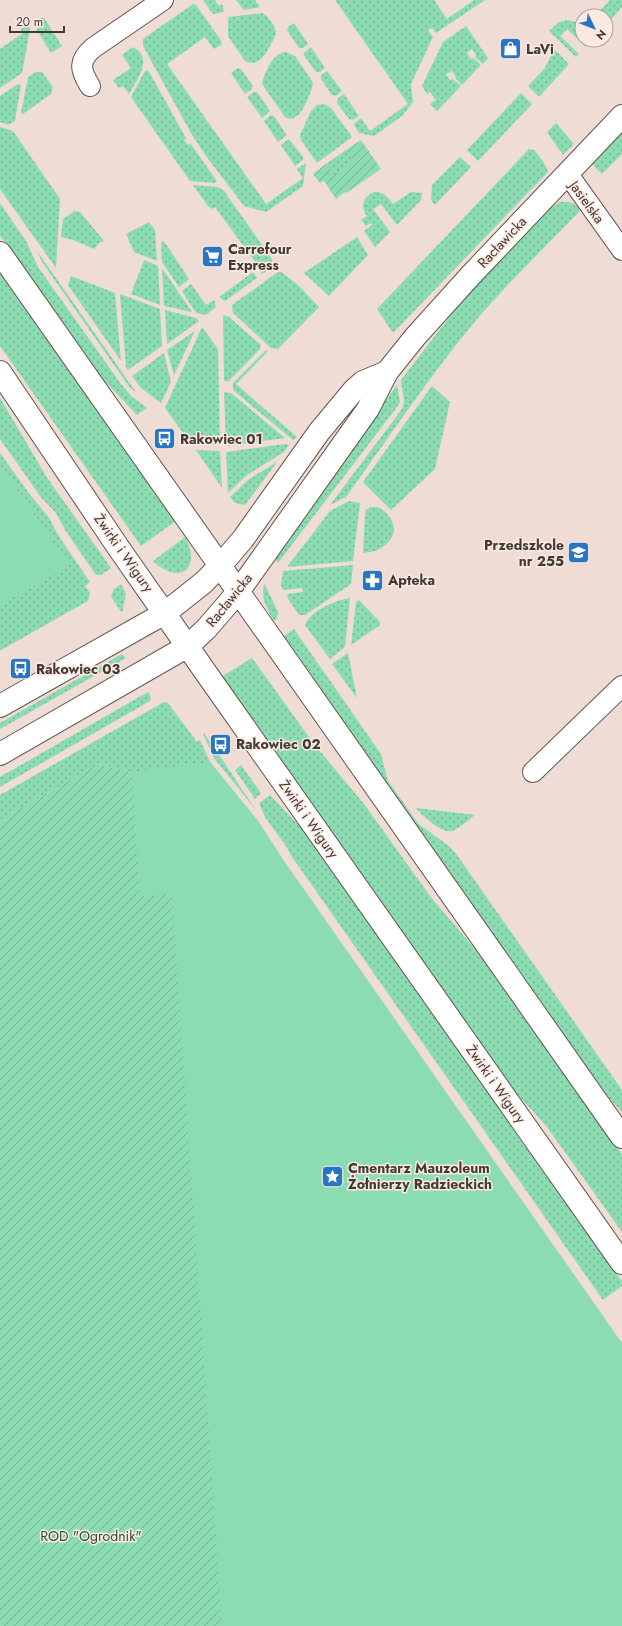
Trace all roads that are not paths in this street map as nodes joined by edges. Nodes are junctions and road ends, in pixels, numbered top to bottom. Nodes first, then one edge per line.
1 (162, 0) edge
2 (90, 86) dead end
3 (622, 116) edge
4 (567, 173) junction
5 (622, 250) edge
6 (0, 253) edge
7 (0, 372) edge
8 (387, 372) junction
9 (220, 566) junction
10 (238, 592) junction
11 (165, 613) junction
12 (188, 646) junction
13 (622, 686) edge
14 (0, 706) edge
15 (0, 754) edge
16 (533, 772) dead end
17 (622, 1136) edge
18 (622, 1263) edge

1 - 2 street
3 - 4 main road, Racławicka
4 - 5 street, Jasielska
4 - 8 main road, Racławicka
6 - 9 main road
7 - 11 main road, Żwirki i Wigury
8 - 9 main road, Racławicka
8 - 10 main road, Racławicka
9 - 10 main road
9 - 11 main road, Racławicka
10 - 12 main road, Racławicka
10 - 17 main road
11 - 12 main road, Żwirki i Wigury
11 - 14 main road, Racławicka
12 - 15 main road, Racławicka
12 - 18 main road, Żwirki i Wigury
13 - 16 street

